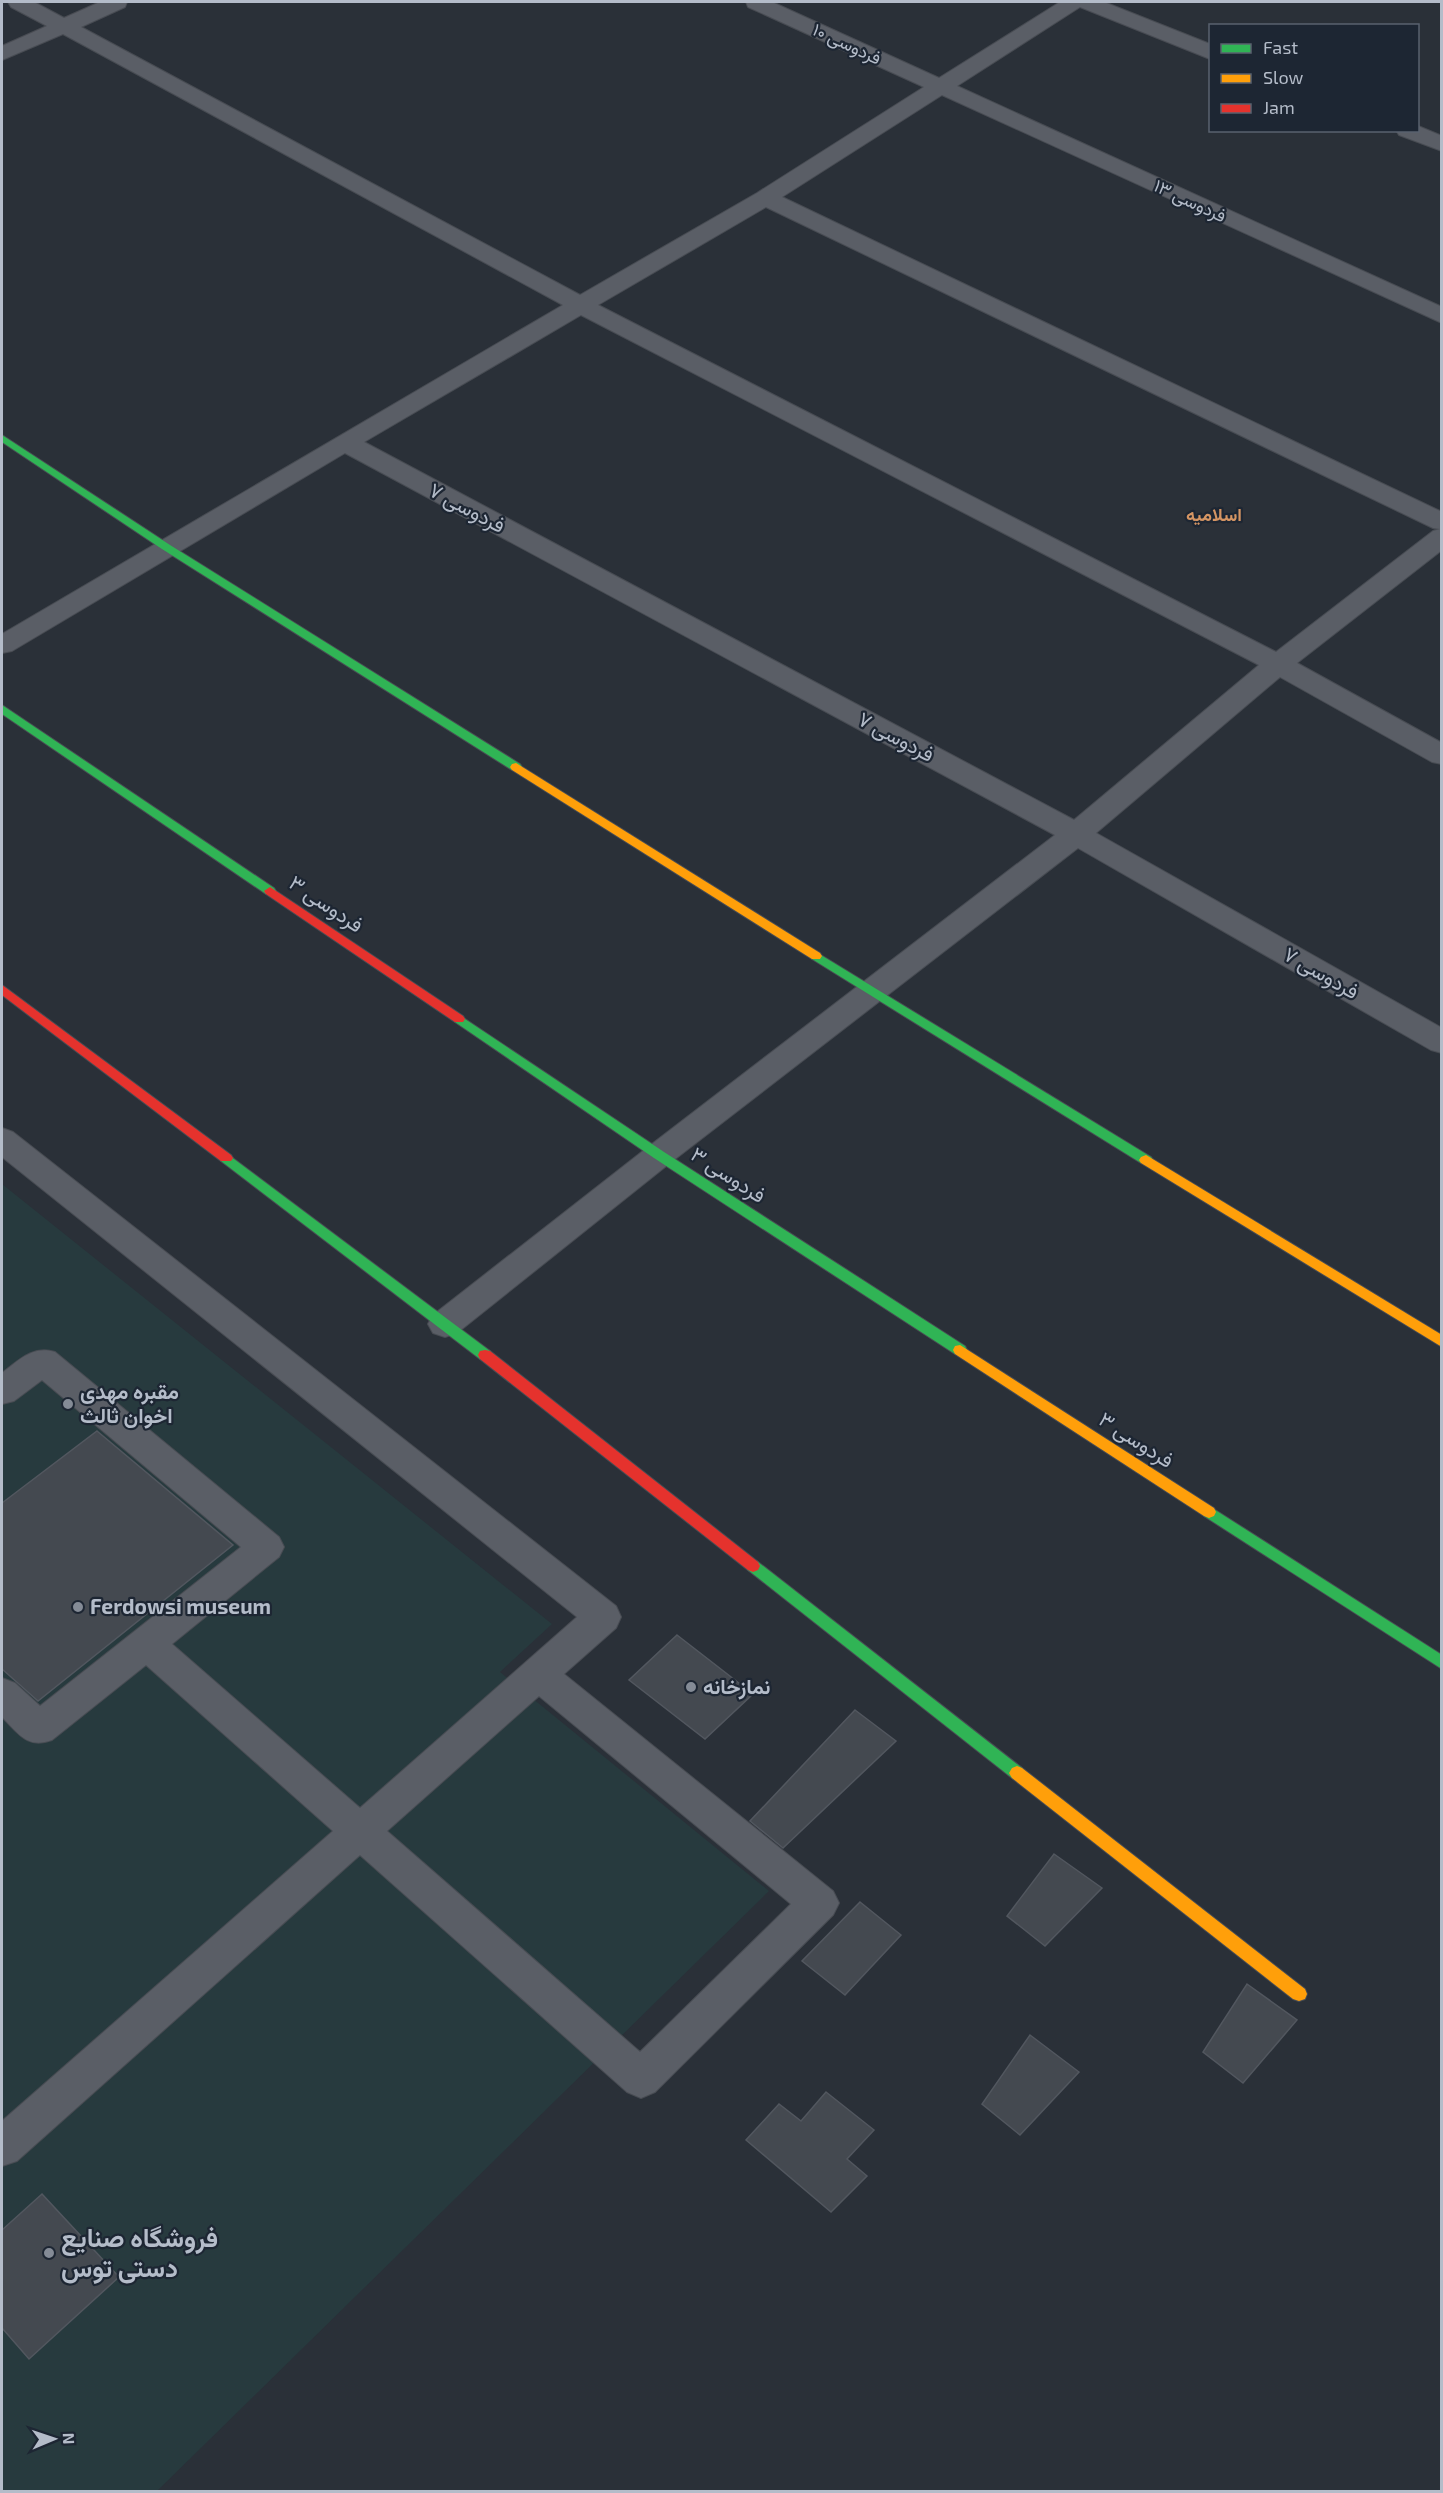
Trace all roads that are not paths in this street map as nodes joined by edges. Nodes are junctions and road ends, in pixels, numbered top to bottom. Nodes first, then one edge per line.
1 (19, 2) edge
2 (117, 2) edge
3 (756, 2) edge
4 (1074, 2) edge
5 (1086, 2) edge
6 (64, 26) junction
7 (1209, 51) edge
8 (2, 54) edge
9 (938, 86) junction
10 (1412, 132) edge
11 (1442, 144) edge
12 (765, 198) junction
13 (580, 305) junction
14 (1442, 316) edge
15 (2, 438) edge
16 (345, 442) junction
17 (1442, 522) edge
18 (1442, 537) edge
19 (166, 547) junction
20 (2, 645) edge
21 (1278, 664) junction
22 (2, 709) edge
23 (1442, 755) edge
24 (1076, 834) junction
25 (2, 989) edge
26 (872, 991) junction
27 (1442, 1042) edge
28 (2, 1140) edge
29 (659, 1155) junction
30 (446, 1324) junction
31 (1442, 1342) edge
32 (2, 1391) edge
33 (146, 1643) junction
34 (1442, 1663) edge
35 (538, 1674) junction
36 (2, 1694) edge
37 (361, 1831) junction
38 (1299, 1994) dead end
39 (2, 2147) edge

1 - 6 street
2 - 6 street
3 - 9 street, فردوسی ۱۰
4 - 9 street
5 - 7 street
6 - 8 street
6 - 13 street
9 - 12 street
9 - 14 street, فردوسی ۱۳
10 - 11 street
12 - 13 street
12 - 17 street
13 - 16 street
13 - 21 street
15 - 19 street
16 - 19 street
16 - 24 street, فردوسی ۷
18 - 21 street
19 - 20 street
19 - 26 street
21 - 23 street
21 - 24 street
22 - 29 street, فردوسی ۳
24 - 26 street
24 - 27 street, فردوسی ۷
25 - 30 street
26 - 29 street
26 - 31 street
28 - 35 street
29 - 30 street
29 - 34 street, فردوسی ۳
30 - 38 street
32 - 33 street
33 - 36 street
33 - 37 street
35 - 37 street
35 - 37 street
37 - 39 street

